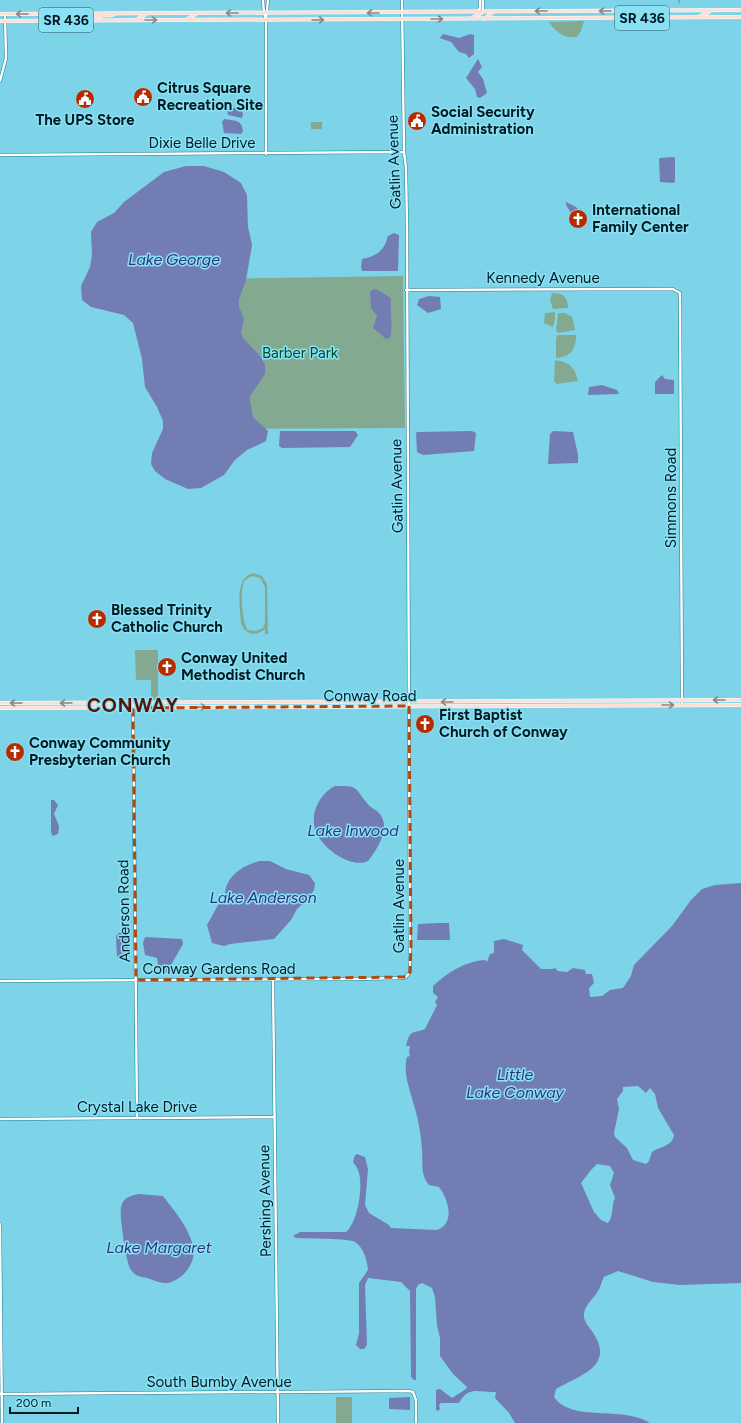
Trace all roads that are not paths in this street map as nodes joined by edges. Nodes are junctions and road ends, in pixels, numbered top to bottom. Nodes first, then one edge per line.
1 (263, 0) edge
2 (268, 0) edge
3 (402, 0) edge
4 (480, 0) edge
5 (483, 0) edge
6 (697, 10) junction
7 (712, 10) junction
8 (741, 10) edge
9 (477, 12) junction
10 (483, 12) junction
11 (500, 12) junction
12 (116, 13) junction
13 (149, 13) junction
14 (197, 13) junction
15 (264, 13) junction
16 (268, 13) junction
17 (402, 13) junction
18 (0, 14) edge
19 (5, 14) junction
20 (741, 17) edge
21 (683, 18) junction
22 (698, 18) junction
23 (402, 19) junction
24 (468, 19) junction
25 (484, 19) junction
26 (0, 20) edge
27 (6, 20) junction
28 (94, 20) junction
29 (136, 20) junction
30 (184, 20) junction
31 (266, 20) junction
32 (0, 81) edge
33 (404, 152) junction
34 (266, 154) junction
35 (0, 155) edge
36 (406, 290) junction
37 (679, 291) joint
38 (682, 700) junction
39 (741, 700) edge
40 (529, 701) junction
41 (562, 701) junction
42 (585, 701) junction
43 (227, 702) junction
44 (284, 702) junction
45 (304, 702) junction
46 (409, 702) junction
47 (486, 702) junction
48 (0, 703) edge
49 (96, 703) junction
50 (133, 703) junction
51 (682, 705) junction
52 (741, 705) edge
53 (409, 706) junction
54 (474, 706) junction
55 (518, 706) junction
56 (547, 706) junction
57 (568, 706) junction
58 (212, 707) junction
59 (270, 707) junction
60 (291, 707) junction
61 (0, 708) edge
62 (86, 708) junction
63 (133, 708) junction
64 (410, 972) joint
65 (136, 980) junction
66 (273, 980) junction
67 (0, 981) edge
68 (275, 1117) junction
69 (137, 1118) junction
70 (0, 1119) edge
71 (0, 1224) edge
72 (0, 1257) edge
73 (278, 1392) junction
74 (1, 1394) edge
75 (2, 1423) edge
76 (278, 1423) edge
77 (416, 1423) edge

1 - 15 street
2 - 16 street
3 - 17 street, Gatlin Avenue
4 - 9 street
5 - 10 street
6 - 7 main road, SR 436
6 -> 11 main road, SR 436
6 - 21 main road
7 - 8 main road, SR 436
7 - 22 main road
9 - 10 main road, SR 436
9 - 17 main road, SR 436
10 - 11 main road, SR 436
10 - 24 main road
11 - 25 main road
12 - 13 main road, SR 436
12 -> 19 main road, SR 436
12 - 28 main road
13 - 14 main road, SR 436
13 - 29 main road
15 -> 14 main road, SR 436
14 - 30 main road
15 - 16 main road, SR 436
15 - 31 street
17 -> 16 main road, SR 436
16 - 31 street
17 - 23 street, Gatlin Avenue
18 - 19 main road, SR 436
19 - 27 street
20 - 22 main road, SR 436
21 - 22 main road, SR 436
21 - 25 main road, SR 436
23 -> 24 main road, SR 436
31 -> 23 main road, SR 436
23 - 33 street, Gatlin Avenue
24 - 25 main road, SR 436
26 - 27 main road, SR 436
27 - 28 main road, SR 436
27 - 32 street
28 - 29 main road, SR 436
29 -> 30 main road, SR 436
30 - 31 main road, SR 436
31 - 34 street
33 - 34 street, Dixie Belle Drive
33 - 36 street, Gatlin Avenue
34 - 35 street, Dixie Belle Drive
36 - 37 street, Kennedy Avenue
36 - 46 street, Gatlin Avenue
37 - 38 street, Simmons Road
39 -> 38 main road, Conway Road
38 - 42 main road, Conway Road
38 - 51 street, Simmons Road
40 - 41 main road, Conway Road
40 - 47 main road, Conway Road
40 - 55 main road
41 - 42 main road, Conway Road
41 - 56 main road
42 - 57 main road
43 - 44 main road, Conway Road
43 - 50 main road, Conway Road
43 - 58 main road
44 - 45 main road, Conway Road
44 - 59 main road
45 - 46 main road, Conway Road
45 - 60 main road
47 -> 46 main road, Conway Road
46 - 53 street, Gatlin Avenue
47 - 54 main road
49 -> 48 main road, Conway Road
49 - 50 main road, Conway Road
49 - 62 main road
50 - 63 street, Anderson Road
51 - 52 main road, Conway Road
57 -> 51 main road, Conway Road
53 - 54 main road, Conway Road
53 - 60 main road, Conway Road
53 - 64 street, Gatlin Avenue
54 - 55 main road, Conway Road
55 - 56 main road, Conway Road
56 - 57 main road, Conway Road
58 - 59 main road, Conway Road
63 -> 58 main road, Conway Road
59 - 60 main road, Conway Road
61 - 62 main road, Conway Road
62 - 63 main road, Conway Road
63 - 65 street, Anderson Road
64 - 66 street, Conway Gardens Road
65 - 66 street, Conway Gardens Road
65 - 67 street, Conway Gardens Road
65 - 69 street, Anderson Road
66 - 68 street, Pershing Avenue
68 - 69 street, Crystal Lake Drive
68 - 73 street, Pershing Avenue
69 - 70 street, Crystal Lake Drive
71 - 72 street
72 - 74 street
73 - 74 street, South Bumby Avenue
73 - 76 street, Pershing Avenue
73 - 77 street, South Bumby Avenue
74 - 75 street

